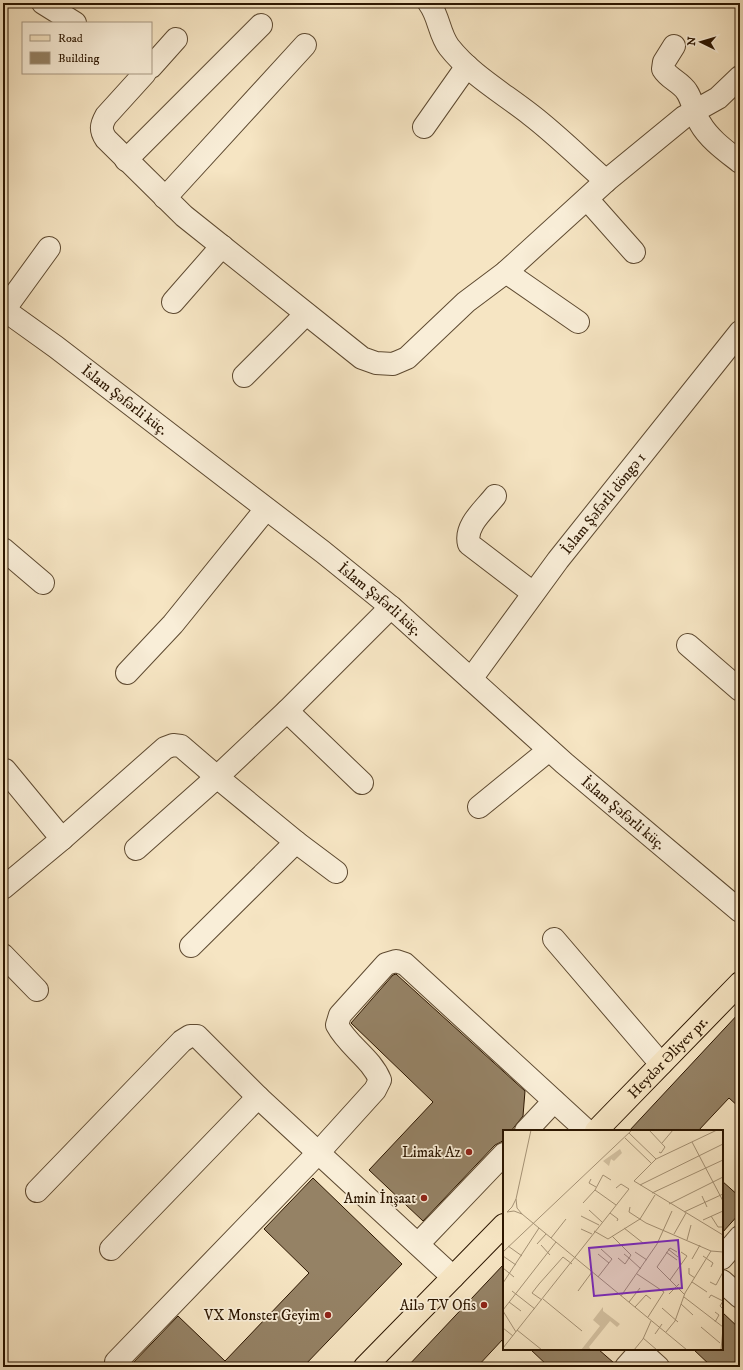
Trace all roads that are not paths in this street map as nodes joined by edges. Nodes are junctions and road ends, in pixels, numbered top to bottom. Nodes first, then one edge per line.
1 (43, 3) edge
2 (429, 3) edge
3 (73, 22) edge
4 (261, 25) dead end
5 (176, 39) dead end
6 (305, 44) dead end
7 (674, 46) dead end
8 (152, 66) edge
9 (467, 66) junction
10 (145, 74) edge
11 (740, 77) edge
12 (695, 112) junction
13 (424, 127) dead end
14 (126, 160) junction
15 (740, 162) edge
16 (606, 181) junction
17 (165, 198) junction
18 (587, 199) junction
19 (222, 246) junction
20 (49, 248) dead end
21 (634, 252) dead end
22 (506, 272) junction
23 (173, 302) dead end
24 (3, 309) edge
25 (306, 314) junction
26 (578, 322) dead end
27 (740, 332) edge
28 (244, 376) dead end
29 (495, 496) dead end
30 (266, 509) junction
31 (3, 550) edge
32 (43, 583) dead end
33 (533, 593) junction
34 (391, 607) junction
35 (688, 645) dead end
36 (127, 673) dead end
37 (471, 679) junction
38 (740, 690) edge
39 (287, 711) junction
40 (549, 750) junction
41 (5, 770) dead end
42 (217, 777) junction
43 (362, 783) dead end
44 (479, 807) dead end
45 (62, 839) junction
46 (296, 842) junction
47 (136, 849) dead end
48 (336, 872) dead end
49 (3, 888) edge
50 (740, 911) edge
51 (554, 939) dead end
52 (191, 946) dead end
53 (3, 955) edge
54 (740, 983) edge
55 (37, 990) dead end
56 (661, 1064) junction
57 (258, 1097) junction
58 (554, 1101) junction
59 (527, 1130) edge
60 (586, 1130) edge
61 (597, 1130) edge
62 (318, 1153) junction
63 (503, 1155) edge
64 (37, 1191) dead end
65 (503, 1226) edge
66 (740, 1237) edge
67 (418, 1244) junction
68 (111, 1249) dead end
69 (723, 1257) edge
70 (454, 1277) junction
71 (723, 1282) edge
72 (740, 1297) edge
73 (636, 1354) edge
74 (372, 1365) edge
75 (116, 1367) edge
76 (658, 1367) edge

1 - 3 street
2 - 9 street
4 - 14 street
5 - 8 street
6 - 17 street
7 - 12 street
9 - 13 street
9 - 16 street
10 - 14 street
11 - 12 street
12 - 15 street
12 - 16 street
14 - 17 street
16 - 18 street
17 - 19 street
18 - 21 street
18 - 22 street
19 - 23 street
19 - 25 street
20 - 24 street
22 - 25 street
22 - 26 street
24 - 30 street, İslam Şəfərli küç.
25 - 28 street
27 - 33 street, İslam Şəfərli döngə 1
29 - 33 street
30 - 34 street, İslam Şəfərli küç.
30 - 36 street
31 - 32 street
33 - 37 street, İslam Şəfərli döngə 1
34 - 37 street, İslam Şəfərli küç.
34 - 39 street
35 - 38 street
37 - 40 street, İslam Şəfərli küç.
39 - 42 street
39 - 43 street
40 - 44 street
40 - 50 street, İslam Şəfərli küç.
41 - 45 street
42 - 45 street
42 - 46 street
42 - 47 street
45 - 49 street
46 - 48 street
46 - 52 street
51 - 56 street
53 - 55 street
54 - 56 main road, Heydər Əliyev pr.
56 - 61 main road, Heydər Əliyev pr.
57 - 62 street
57 - 64 street
57 - 68 street
58 - 59 street
58 - 60 street
58 - 62 street
62 - 67 street
62 - 75 street
63 - 67 street
65 - 70 main road
66 - 69 street
67 - 70 street
70 - 74 main road
71 - 72 street
73 - 76 street

